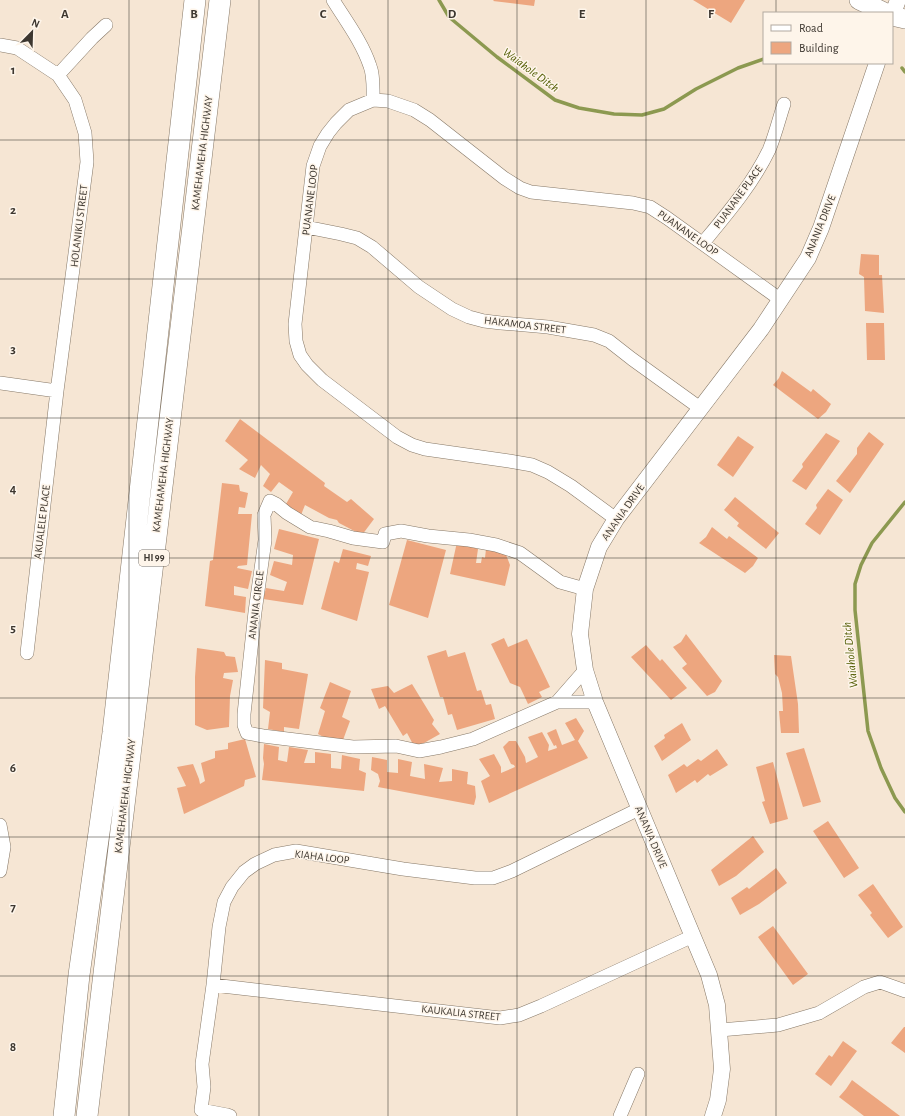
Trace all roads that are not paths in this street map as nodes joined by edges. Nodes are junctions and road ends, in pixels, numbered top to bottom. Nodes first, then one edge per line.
1 (195, 0) edge
2 (220, 0) edge
3 (333, 0) edge
4 (859, 0) edge
5 (898, 0) edge
6 (884, 12) edge
7 (893, 13) edge
8 (893, 16) edge
9 (905, 20) edge
10 (106, 25) dead end
11 (0, 45) edge
12 (877, 64) edge
13 (58, 75) junction
14 (373, 100) junction
15 (784, 104) dead end
16 (306, 227) junction
17 (703, 244) junction
18 (781, 300) junction
19 (0, 383) edge
20 (57, 391) junction
21 (700, 408) junction
22 (616, 519) junction
23 (585, 589) junction
24 (27, 653) dead end
25 (584, 670) junction
26 (557, 702) junction
27 (595, 702) junction
28 (639, 809) junction
29 (0, 825) edge
30 (0, 872) edge
31 (110, 928) junction
32 (693, 936) junction
33 (79, 975) junction
34 (213, 985) junction
35 (905, 991) edge
36 (720, 1030) junction
37 (638, 1074) dead end
38 (53, 1116) edge
39 (64, 1116) edge
40 (87, 1116) edge
41 (97, 1116) edge
42 (230, 1116) edge
43 (620, 1116) edge
44 (713, 1116) edge

1 - 33 main road, KAMEHAMEHA HIGHWAY / HI 99
2 - 31 main road, KAMEHAMEHA HIGHWAY / HI 99
3 - 14 street
4 - 6 main road
5 - 7 street
8 - 9 main road
10 - 13 street
11 - 13 street, HOLANIKU STREET
12 - 18 street, ANANIA DRIVE
13 - 20 street, HOLANIKU STREET
14 - 16 street, PUANANE LOOP
14 - 17 street, PUANANE LOOP
15 - 17 street, PUANANE PLACE
16 - 21 street, HAKAMOA STREET
16 - 22 street, PUANANE LOOP
17 - 18 street, PUANANE LOOP
18 - 21 street, ANANIA DRIVE
19 - 20 street
20 - 24 street, AKUALELE PLACE
21 - 22 street, ANANIA DRIVE
22 - 23 street, ANANIA DRIVE
23 - 25 street, ANANIA DRIVE
23 - 26 street, ANANIA CIRCLE
25 - 26 street, ANANIA CIRCLE
25 - 27 street, ANANIA DRIVE
26 - 27 street, ANANIA CIRCLE
27 - 28 street, ANANIA DRIVE
28 - 32 street, ANANIA DRIVE
28 - 34 street, KIAHA LOOP
29 - 30 street
31 - 40 main road, KAMEHAMEHA HIGHWAY / HI 99
31 - 41 main road
32 - 34 street, KAUKALIA STREET
32 - 36 street, ANANIA DRIVE
33 - 38 main road
33 - 39 main road, KAMEHAMEHA HIGHWAY / HI 99
34 - 42 street, KIAHA LOOP
35 - 36 street
36 - 44 street, ANANIA DRIVE
37 - 43 street

